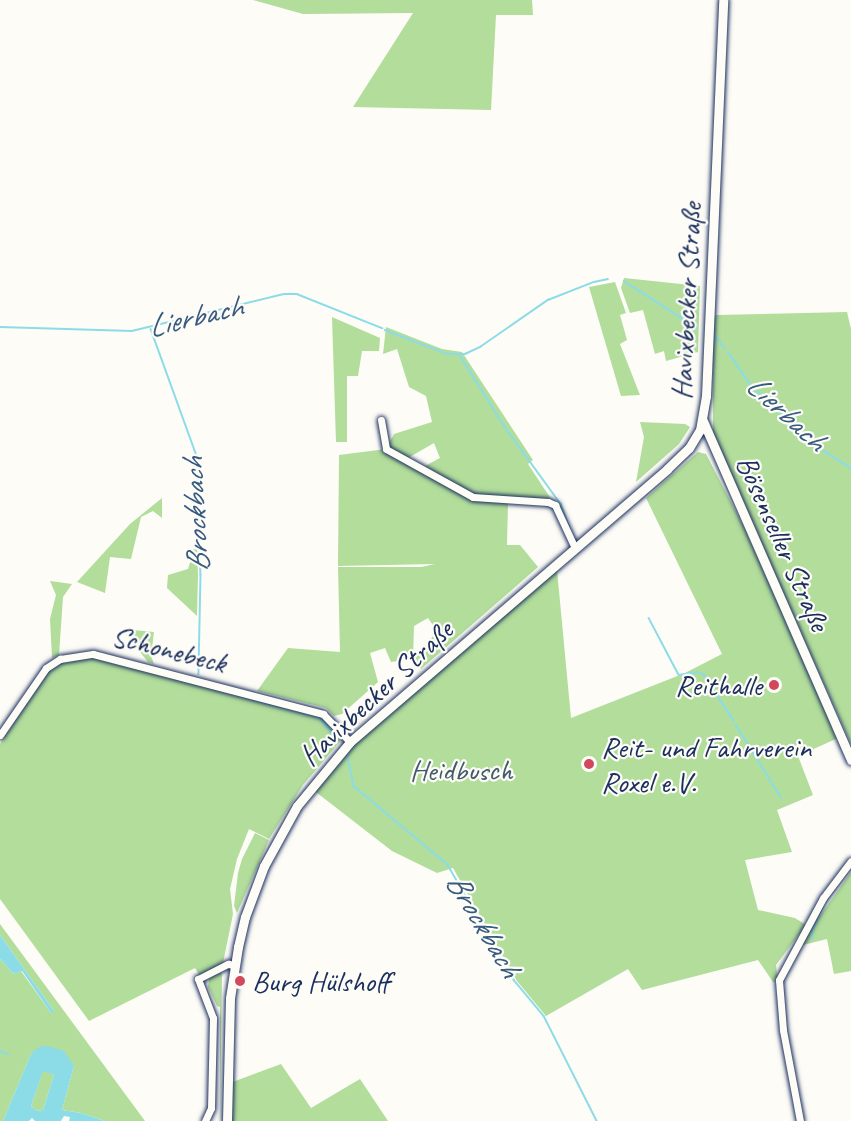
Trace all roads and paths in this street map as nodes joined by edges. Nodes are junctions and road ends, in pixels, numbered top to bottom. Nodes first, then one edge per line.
1 (723, 0) edge
2 (381, 420) dead end
3 (703, 421) junction
4 (694, 442) junction
5 (713, 444) junction
6 (575, 548) junction
7 (0, 735) edge
8 (350, 742) junction
9 (851, 760) edge
10 (851, 861) edge
11 (234, 965) junction
12 (205, 1121) edge
13 (227, 1121) edge
14 (800, 1121) edge

1 - 3 main road, Havixbecker Straße
2 - 6 street
3 - 4 main road, Havixbecker Straße
3 - 5 main road, Bösenseller Straße
4 - 5 main road, Bösenseller Straße
4 - 6 main road, Havixbecker Straße
5 - 9 main road, Bösenseller Straße
6 - 8 main road, Havixbecker Straße
7 - 8 street, Schonebeck
8 - 11 main road, Havixbecker Straße
10 - 14 street
11 - 12 street
11 - 13 main road, Havixbecker Straße

